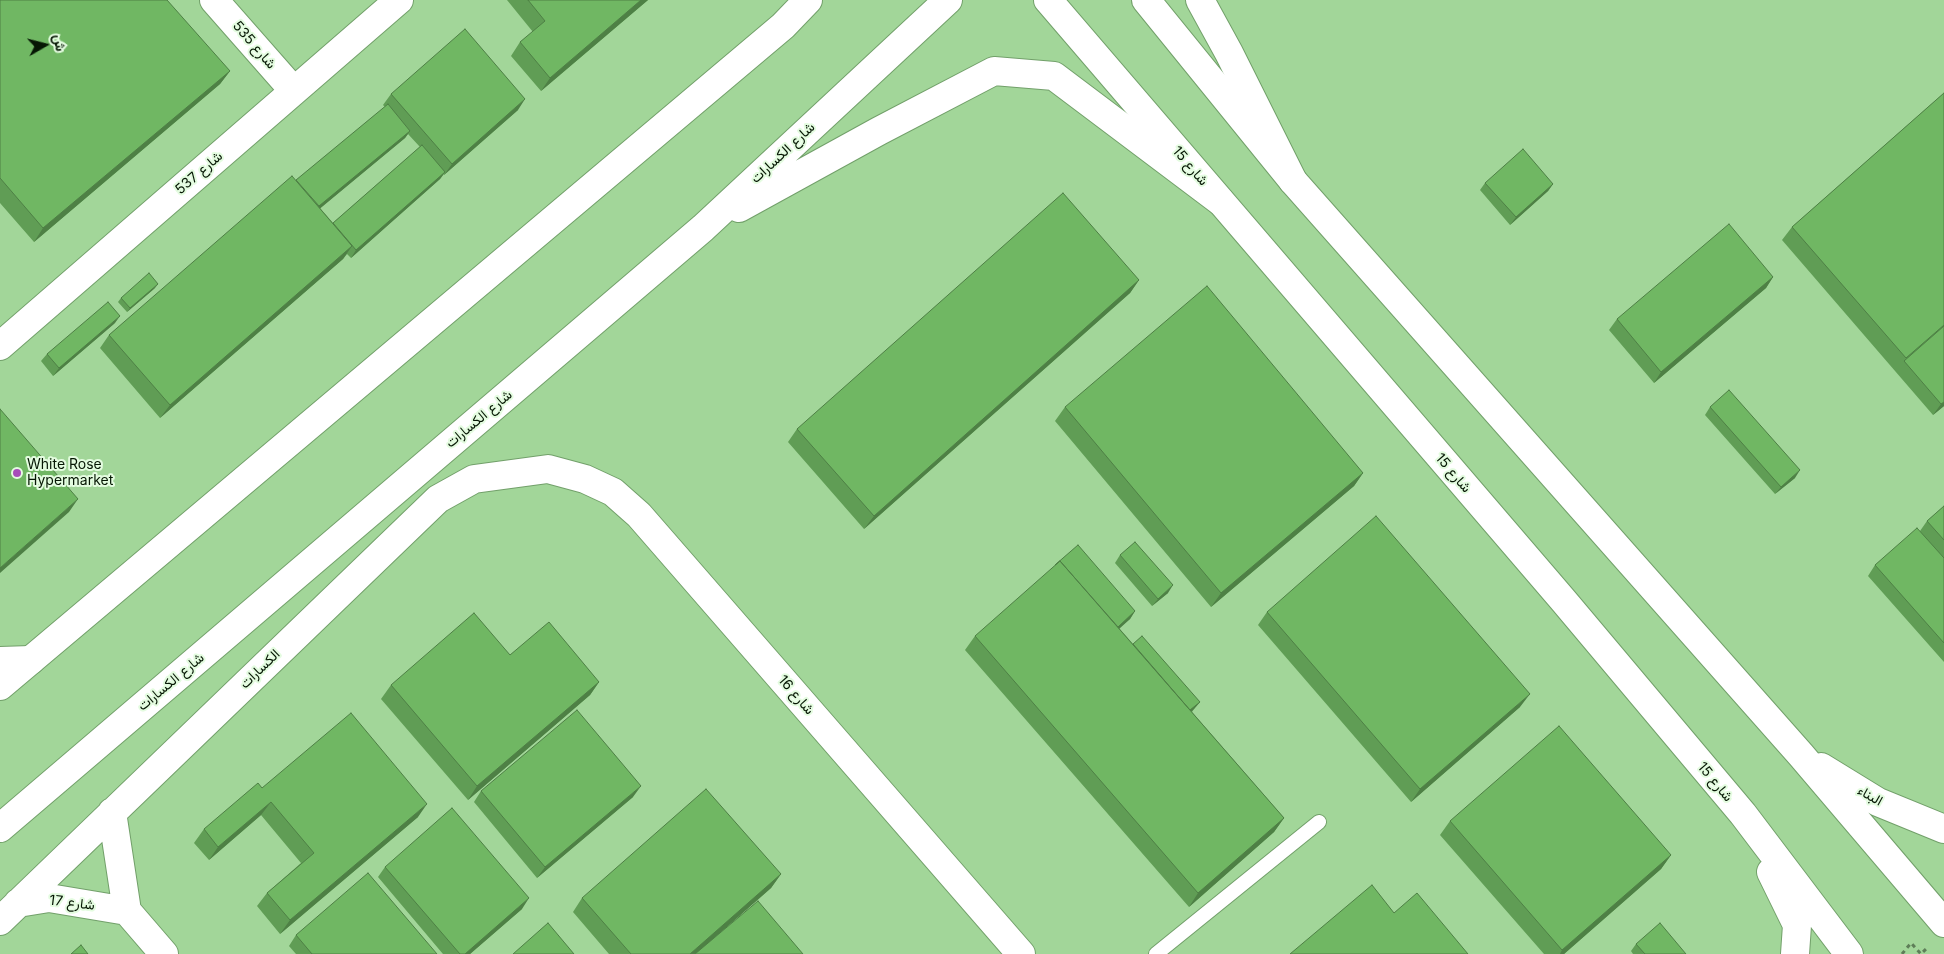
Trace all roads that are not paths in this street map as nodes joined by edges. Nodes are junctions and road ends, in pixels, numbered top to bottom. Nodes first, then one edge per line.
1 (214, 0) edge
2 (399, 0) edge
3 (800, 0) edge
4 (808, 0) edge
5 (948, 0) edge
6 (1048, 0) edge
7 (1146, 0) edge
8 (1200, 0) edge
9 (783, 26) junction
10 (294, 91) junction
11 (1293, 181) junction
12 (1220, 201) junction
13 (702, 228) junction
14 (3, 337) edge
15 (548, 469) joint
16 (30, 660) junction
17 (0, 661) edge
18 (0, 686) edge
19 (1801, 755) junction
20 (112, 812) junction
21 (1743, 814) junction
22 (1319, 822) dead end
23 (0, 828) edge
24 (1944, 829) edge
25 (126, 911) junction
26 (9, 912) edge
27 (1944, 923) edge
28 (164, 954) edge
29 (1021, 954) edge
30 (1156, 954) edge
31 (1795, 954) edge
32 (1848, 954) edge

1 - 10 street, شارع 535
2 - 10 street, شارع 537
3 - 9 street
4 - 9 street
5 - 13 street, شارع الكسارات
6 - 12 street, شارع 15
7 - 11 street
8 - 11 street
9 - 16 street
10 - 14 street, شارع 537
11 - 19 street
12 - 13 street
12 - 21 street, شارع 15
13 - 23 street, شارع الكسارات
15 - 20 street, الكسارات
15 - 29 street, شارع 16
16 - 17 street
16 - 18 street
19 - 24 street, البناء
19 - 27 street
20 - 25 street
20 - 26 street, الكسارات
21 - 31 street
21 - 32 street, شارع 15
22 - 30 lane
25 - 26 street, شارع 17
25 - 28 street

